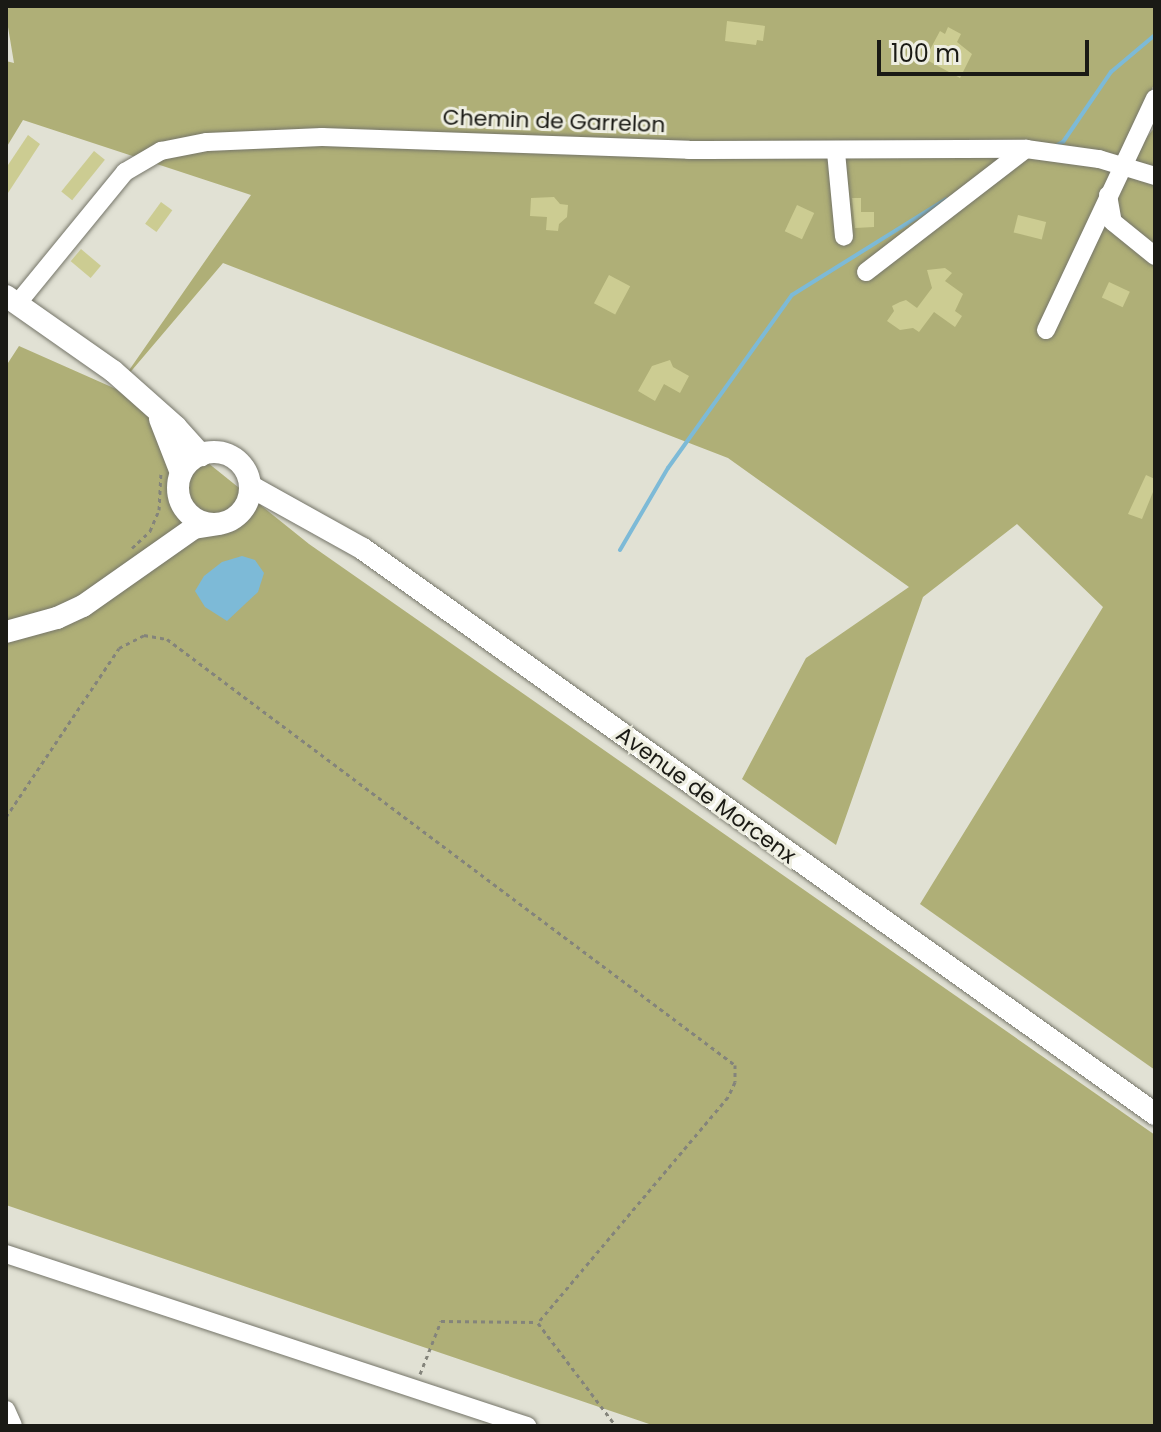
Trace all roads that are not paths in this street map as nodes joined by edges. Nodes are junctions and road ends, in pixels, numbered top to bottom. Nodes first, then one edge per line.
1 (1155, 98) edge
2 (1026, 149) junction
3 (836, 152) junction
4 (1124, 165) junction
5 (1155, 176) edge
6 (1108, 195) junction
7 (844, 237) dead end
8 (1155, 256) edge
9 (866, 272) dead end
10 (11, 300) edge
11 (1046, 330) dead end
12 (156, 411) junction
13 (201, 455) junction
14 (171, 470) junction
15 (248, 496) junction
16 (181, 502) junction
17 (218, 524) junction
18 (155, 552) junction
19 (6, 632) edge
20 (1155, 1114) edge
21 (6, 1254) edge
22 (6, 1410) edge
23 (13, 1426) edge
24 (527, 1426) edge

1 - 4 street
2 - 3 street, Chemin de Garrelon
2 - 4 street, Chemin de Garrelon
2 - 9 street
3 - 7 street
3 - 10 street, Chemin de Garrelon
4 - 5 street, Chemin de Garrelon
4 - 6 street
6 - 8 street
6 - 11 street
10 - 12 main road
12 - 13 main road
12 - 14 main road
13 - 14 main road
13 - 15 main road
14 - 16 main road
15 - 17 main road
15 - 20 main road, Avenue de Morcenx
16 - 17 main road
16 - 18 main road
17 - 18 main road
18 - 19 main road
21 - 24 street
22 - 23 street

